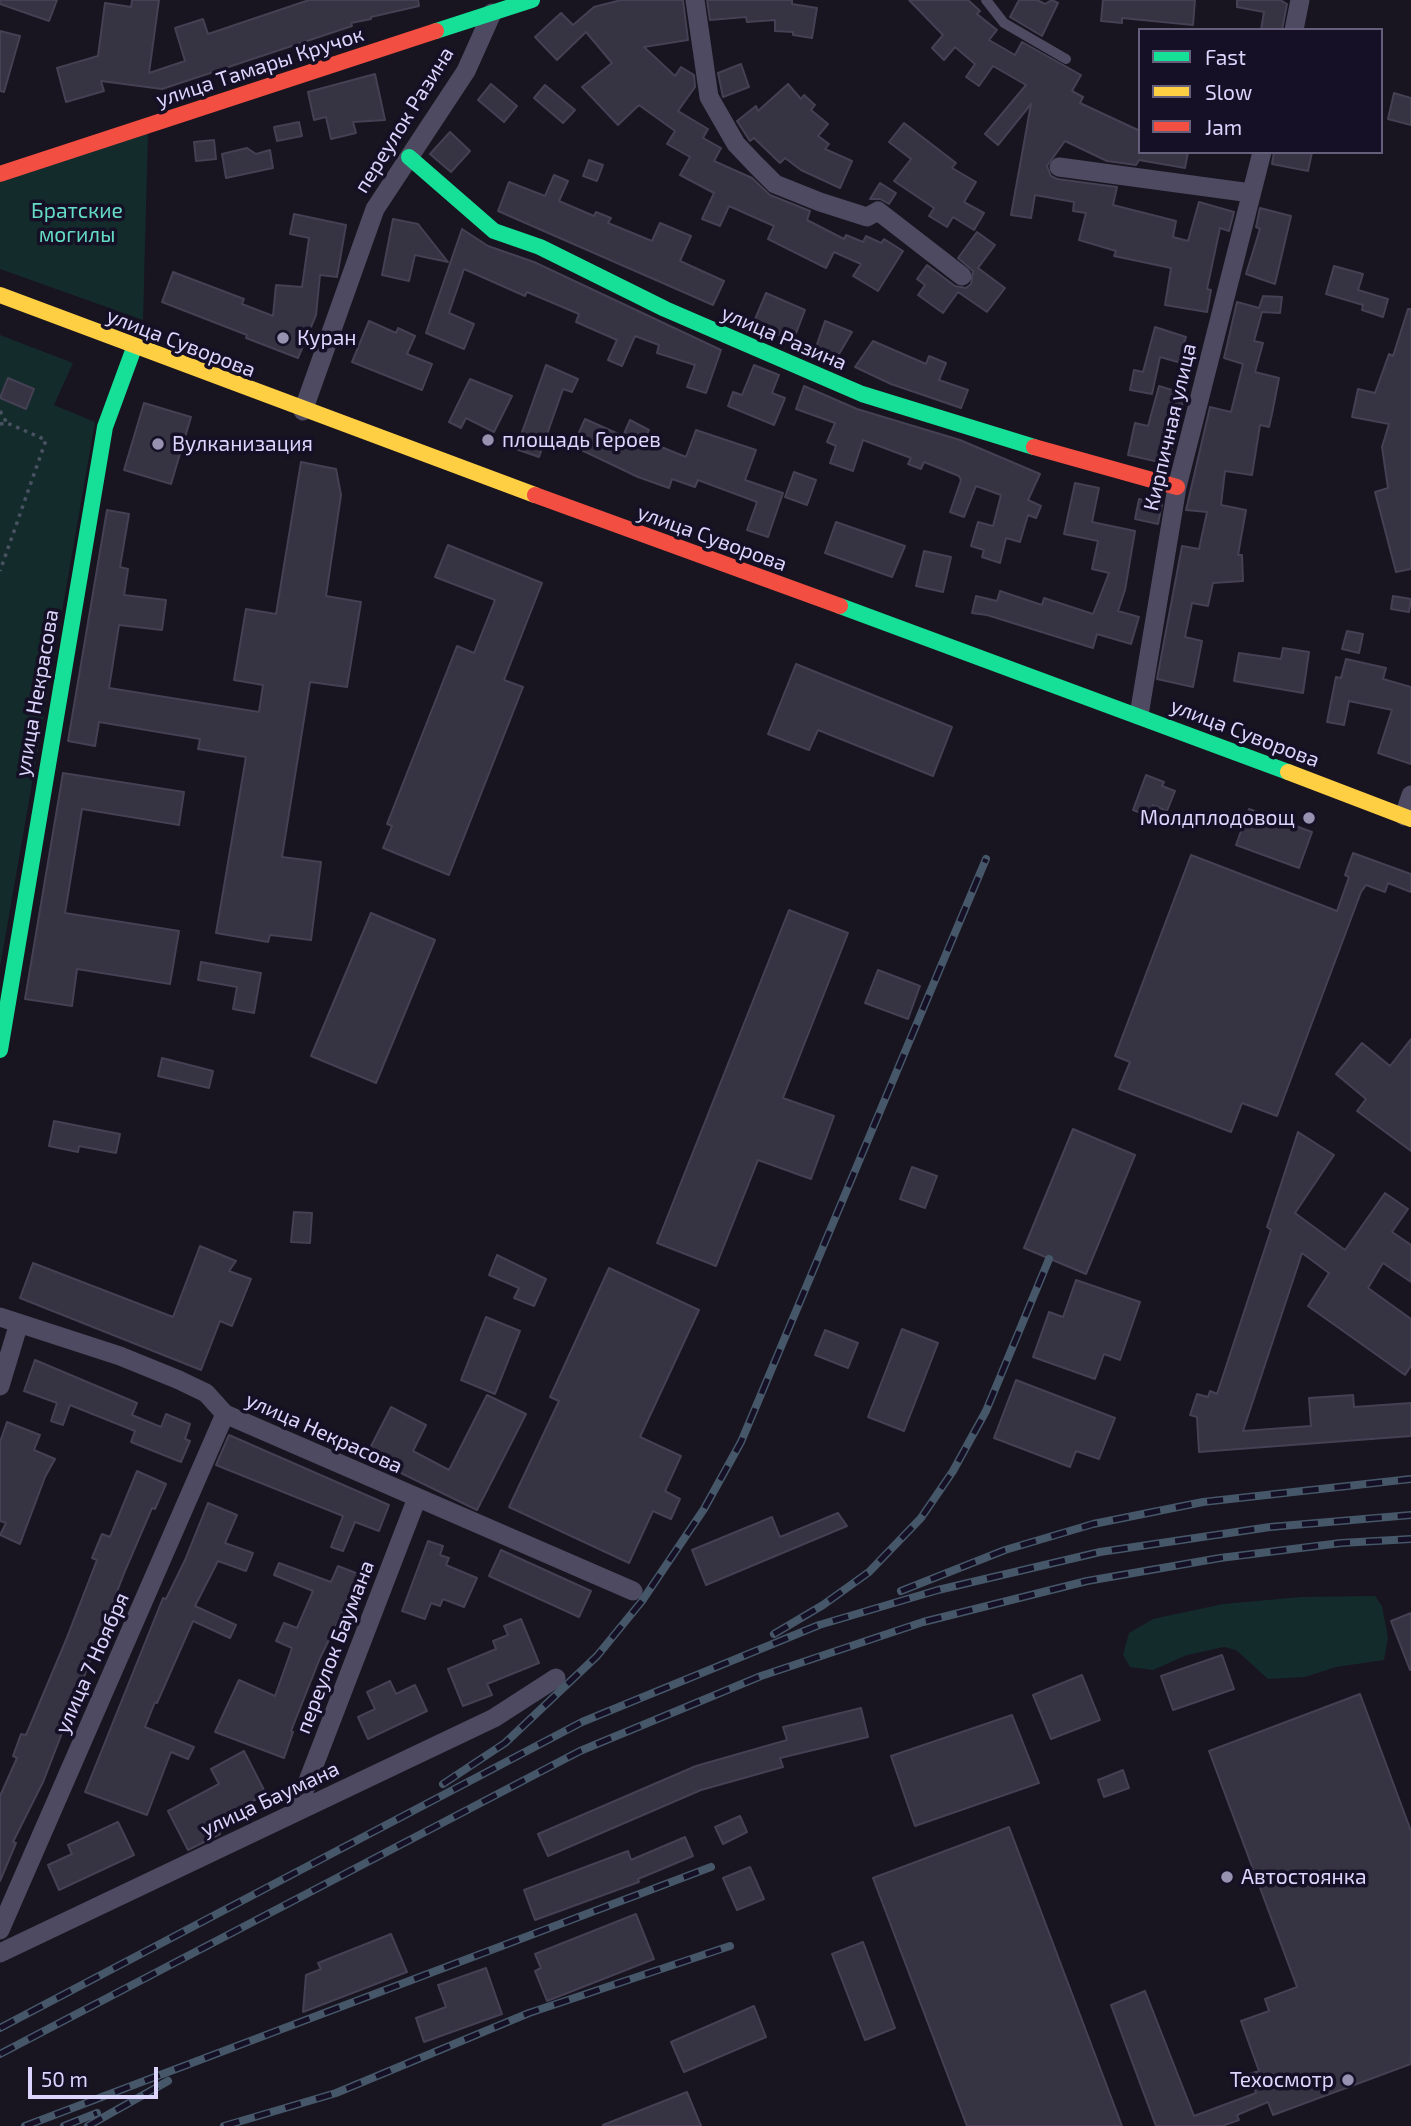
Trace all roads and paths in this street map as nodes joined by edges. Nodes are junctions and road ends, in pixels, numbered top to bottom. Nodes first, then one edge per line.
1 (532, 0) edge
2 (695, 0) edge
3 (986, 0) edge
4 (1300, 0) edge
5 (492, 13) junction
6 (1294, 28) edge
7 (1066, 59) dead end
8 (1261, 154) edge
9 (409, 157) junction
10 (1059, 167) dead end
11 (0, 173) edge
12 (1251, 193) junction
13 (962, 276) dead end
14 (0, 295) edge
15 (134, 348) junction
16 (0, 411) edge
17 (303, 411) junction
18 (0, 424) edge
19 (7, 424) junction
20 (1177, 486) junction
21 (0, 571) edge
22 (1139, 715) junction
23 (1411, 795) edge
24 (1407, 818) edge
25 (0, 1050) edge
26 (0, 1317) edge
27 (19, 1323) junction
28 (0, 1386) edge
29 (225, 1414) junction
30 (417, 1498) junction
31 (634, 1591) dead end
32 (556, 1678) dead end
33 (296, 1812) junction
34 (0, 1930) edge
35 (0, 1954) edge

1 - 5 street, улица Тамары Кручок
2 - 13 street
3 - 7 lane
4 - 6 street
5 - 9 street, переулок Разина
5 - 11 street, улица Тамары Кручок
8 - 12 street, Кирпичная улица
9 - 17 street, переулок Разина
9 - 20 street, улица Разина
10 - 12 street
12 - 20 street, Кирпичная улица
14 - 15 street, улица Суворова
15 - 17 street, улица Суворова
15 - 25 street, улица Некрасова
16 - 19 path
17 - 22 street, улица Суворова
18 - 19 path
19 - 21 path
20 - 22 street, Кирпичная улица
22 - 24 street, улица Суворова
23 - 24 street
26 - 27 street, улица Некрасова
27 - 28 street
27 - 29 street, улица Некрасова
29 - 30 street, улица Некрасова
29 - 34 street, улица 7 Ноября
30 - 31 street, улица Некрасова
30 - 33 street, переулок Баумана
32 - 33 street, улица Баумана
33 - 35 street, улица Баумана

